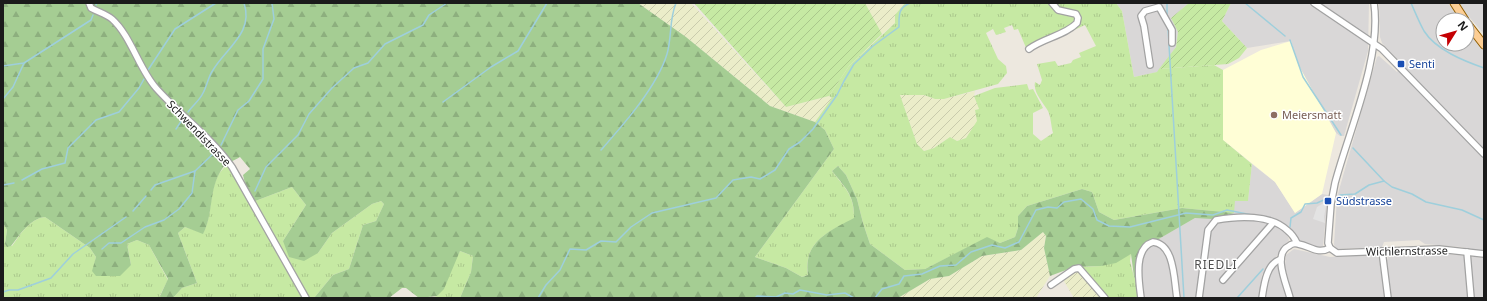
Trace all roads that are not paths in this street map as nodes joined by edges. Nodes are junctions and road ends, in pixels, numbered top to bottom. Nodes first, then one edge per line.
1 (89, 3) edge
2 (1052, 3) edge
3 (1314, 3) edge
4 (1374, 3) edge
5 (1454, 3) edge
6 (1158, 5) edge
7 (1460, 12) edge
8 (1475, 33) edge
9 (1172, 43) dead end
10 (1374, 43) junction
11 (1484, 44) edge
12 (1029, 49) dead end
13 (1150, 65) dead end
14 (1484, 154) edge
15 (1273, 223) junction
16 (1298, 243) junction
17 (1330, 248) junction
18 (1382, 251) junction
19 (1467, 252) junction
20 (1484, 254) edge
21 (1281, 259) junction
22 (1223, 280) dead end
23 (1051, 285) dead end
24 (306, 298) edge
25 (1105, 298) edge
26 (1141, 298) edge
27 (1177, 298) edge
28 (1199, 298) edge
29 (1262, 298) edge
30 (1290, 298) edge
31 (1388, 298) edge
32 (1471, 298) edge

1 - 24 street, Schwendistrasse
2 - 12 street
3 - 10 street
4 - 10 street
5 - 7 main road
6 - 9 street
6 - 13 street
8 - 11 main road
10 - 14 street
10 - 17 street
15 - 16 street
15 - 22 street
15 - 28 street
16 - 17 street, Wichlernstrasse
16 - 21 street
17 - 18 street, Wichlernstrasse
18 - 19 street, Wichlernstrasse
18 - 31 street
19 - 20 street, Wichlernstrasse
19 - 32 street
21 - 29 street
21 - 30 street
23 - 25 street
26 - 27 street

